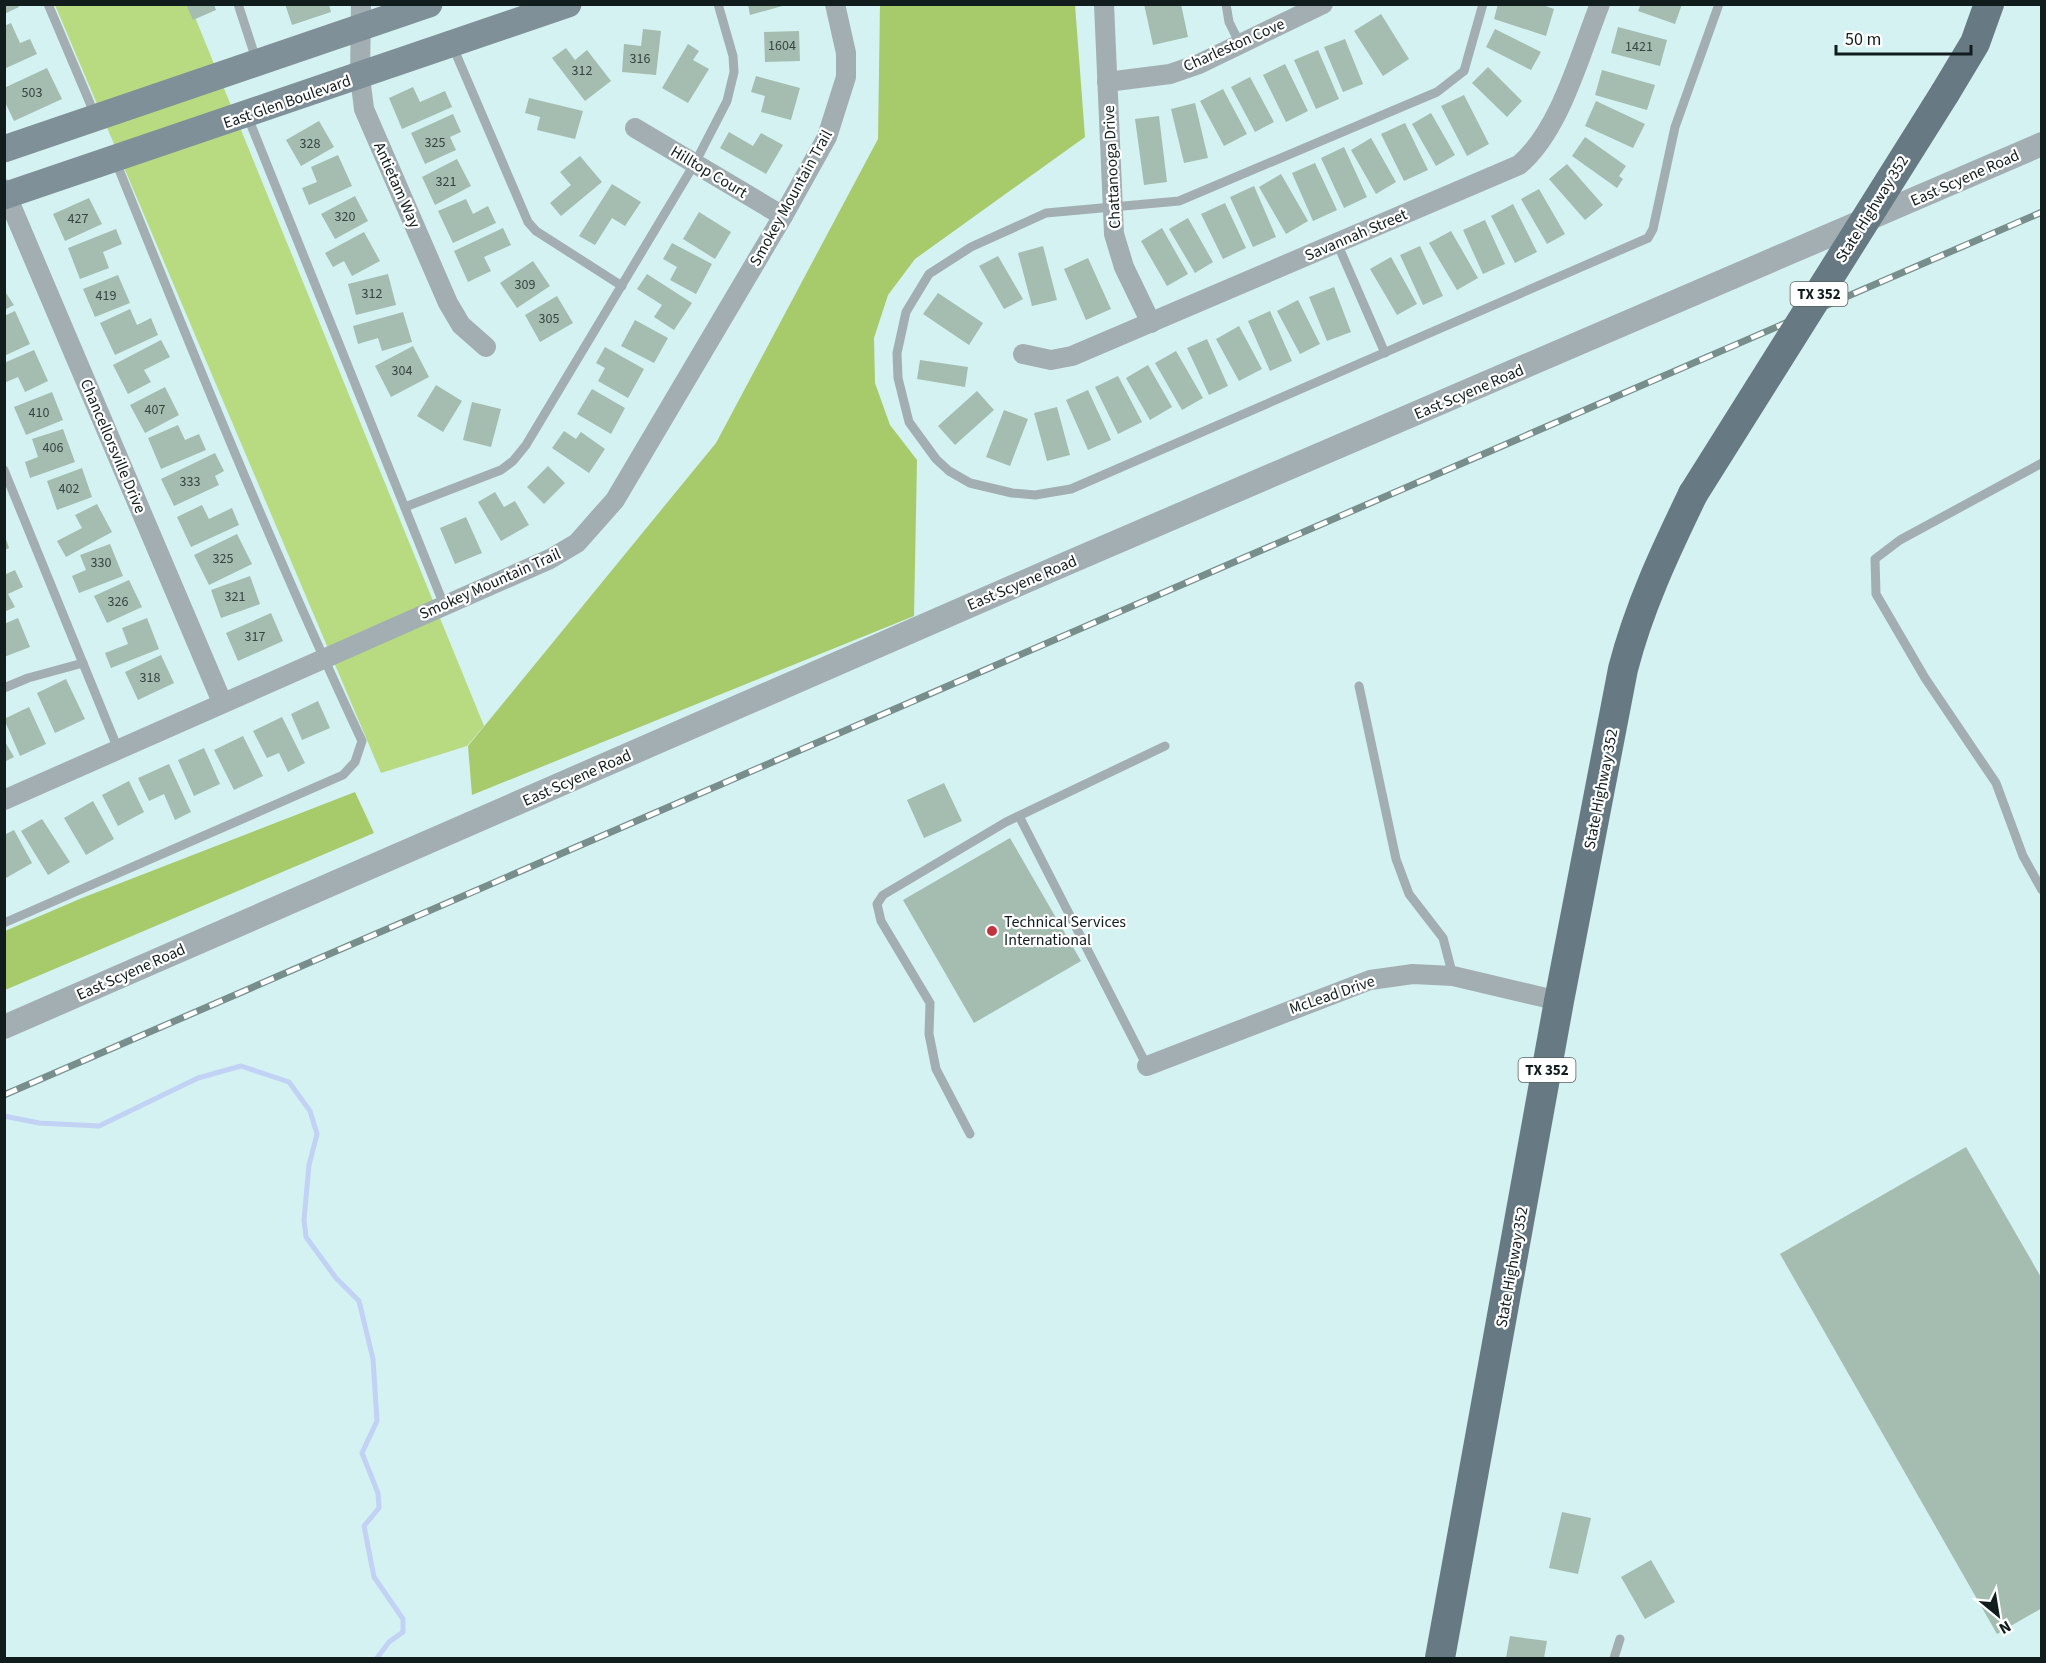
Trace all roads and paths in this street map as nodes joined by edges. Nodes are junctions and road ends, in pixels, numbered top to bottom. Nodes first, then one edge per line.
1 (48, 4) edge
2 (238, 4) edge
3 (429, 4) edge
4 (568, 4) edge
5 (718, 4) edge
6 (835, 4) edge
7 (1104, 4) edge
8 (1226, 4) edge
9 (1323, 4) edge
10 (1483, 4) edge
11 (1600, 4) edge
12 (1719, 4) edge
13 (1989, 4) edge
14 (361, 16) edge
15 (1240, 44) junction
16 (452, 45) junction
17 (257, 63) junction
18 (360, 78) junction
19 (1107, 82) junction
20 (247, 115) junction
21 (96, 118) junction
22 (635, 128) dead end
23 (2042, 144) edge
24 (4, 149) edge
25 (116, 159) junction
26 (694, 163) junction
27 (5, 194) edge
28 (1113, 207) junction
29 (783, 216) junction
30 (1338, 243) junction
31 (622, 286) junction
32 (1151, 323) junction
33 (486, 347) dead end
34 (1385, 353) junction
35 (1023, 354) dead end
36 (2042, 463) edge
37 (4, 470) edge
38 (405, 507) junction
39 (444, 605) junction
40 (323, 658) junction
41 (83, 663) junction
42 (1359, 686) dead end
43 (4, 688) edge
44 (222, 702) junction
45 (1165, 746) dead end
46 (118, 749) junction
47 (4, 800) edge
48 (1019, 816) junction
49 (2042, 890) edge
50 (4, 923) edge
51 (1453, 976) junction
52 (1559, 1001) junction
53 (4, 1027) edge
54 (1147, 1066) joint
55 (970, 1134) dead end
56 (1620, 1639) dead end
57 (1440, 1659) edge
58 (1614, 1659) edge

1 - 21 lane
2 - 17 lane
3 - 14 main road
4 - 16 main road, East Glen Boulevard
5 - 26 lane
6 - 29 street, Smokey Mountain Trail
7 - 19 street, Chattanooga Drive
8 - 15 lane
9 - 15 street, Charleston Cove
10 - 28 lane
11 - 30 street, Savannah Street
12 - 34 lane
13 - 52 main road, State Highway 352 / TX 352, bridge
14 - 17 main road
14 - 18 street, Antietam Way
15 - 19 street, Charleston Cove
16 - 18 main road, East Glen Boulevard
16 - 31 lane
17 - 21 main road
18 - 20 main road, East Glen Boulevard
18 - 33 street, Antietam Way
19 - 28 street, Chattanooga Drive
20 - 25 main road, East Glen Boulevard
20 - 38 lane
21 - 24 main road
22 - 26 street, Hilltop Court
23 - 53 street, East Scyene Road
25 - 27 main road, East Glen Boulevard
25 - 40 lane
26 - 29 street, Hilltop Court
26 - 31 lane
27 - 44 street, Chancellorsville Drive
28 - 32 street, Chattanooga Drive
28 - 34 lane
29 - 39 street, Smokey Mountain Trail
30 - 32 street, Savannah Street
30 - 34 lane
31 - 38 lane
32 - 35 street, Savannah Street
36 - 49 lane
37 - 41 lane
38 - 39 lane
39 - 40 street, Smokey Mountain Trail
40 - 44 street, Smokey Mountain Trail
40 - 50 lane
41 - 43 lane
41 - 46 lane
42 - 51 lane
44 - 46 street, Smokey Mountain Trail
45 - 48 lane
46 - 47 street, Smokey Mountain Trail
48 - 54 lane
48 - 55 lane
51 - 52 street, McLead Drive
51 - 54 street, McLead Drive
52 - 57 main road, State Highway 352 / TX 352
56 - 58 lane

